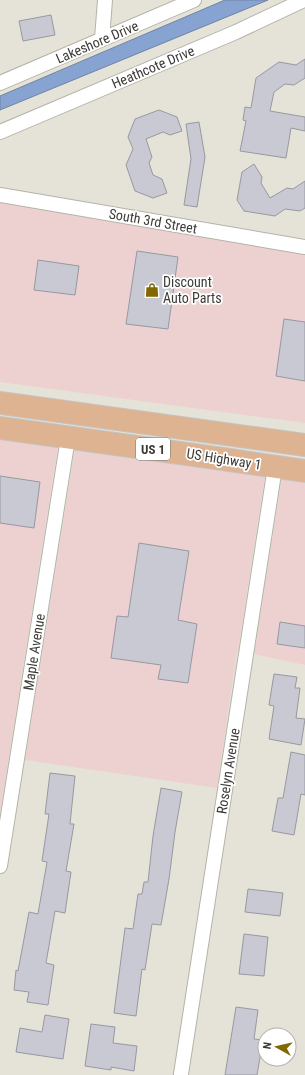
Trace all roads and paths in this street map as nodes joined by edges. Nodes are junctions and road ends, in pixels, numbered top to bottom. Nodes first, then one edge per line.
1 (105, 0) edge
2 (194, 0) edge
3 (304, 0) edge
4 (102, 40) junction
5 (0, 83) edge
6 (0, 132) edge
7 (0, 194) edge
8 (305, 247) edge
9 (0, 403) edge
10 (0, 428) edge
11 (68, 438) junction
12 (305, 446) edge
13 (275, 467) junction
14 (305, 471) edge
15 (0, 866) edge
16 (181, 1074) edge

1 - 4 street
2 - 4 street, Lakeshore Drive
3 - 6 street, Heathcote Drive
4 - 5 street, Lakeshore Drive
7 - 8 street, South 3rd Street
9 - 12 main road, US Highway 1 / US 1
10 - 11 main road, US Highway 1 / US 1
11 - 13 main road, US Highway 1 / US 1
11 - 15 street, Maple Avenue
13 - 14 main road, US Highway 1 / US 1
13 - 16 street, Roselyn Avenue

